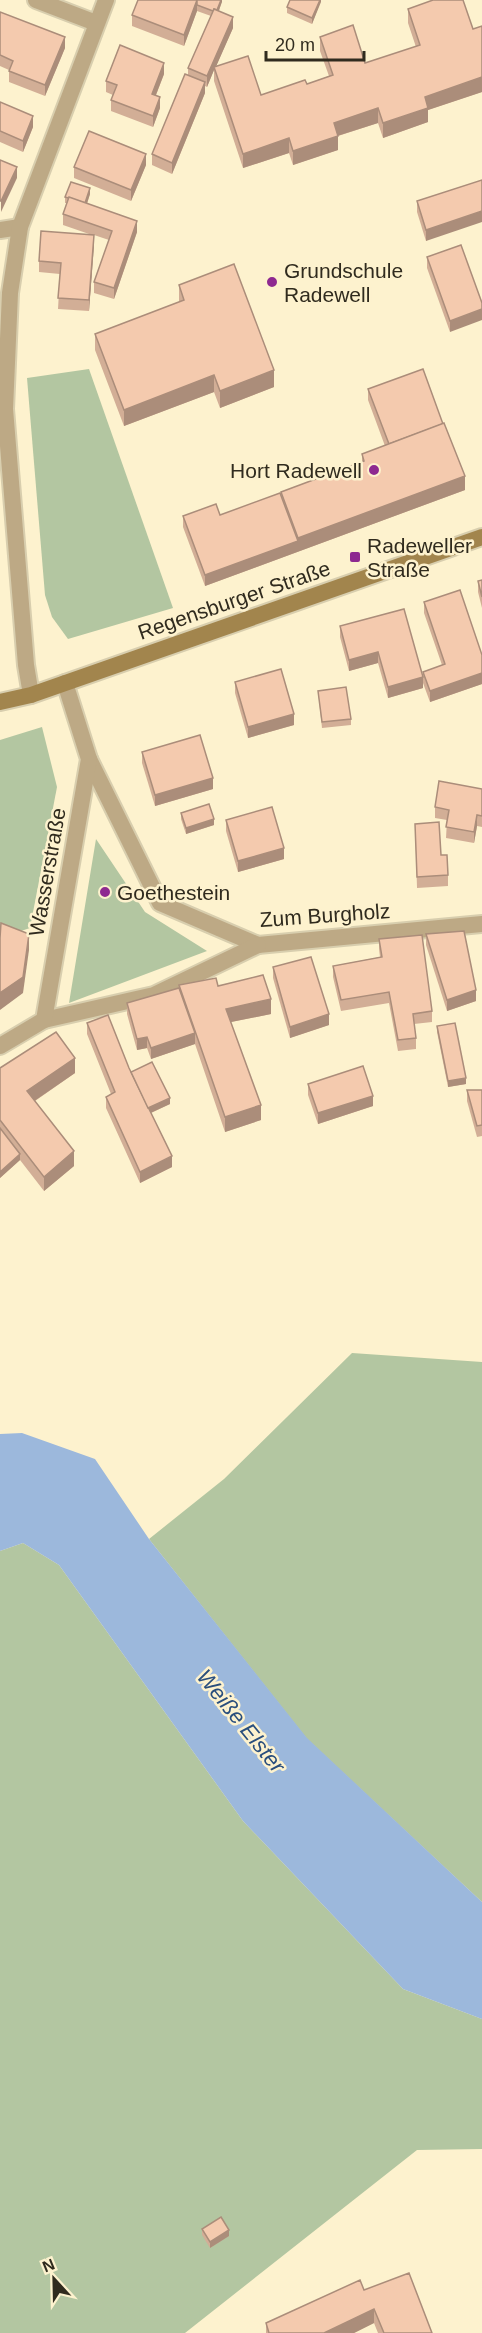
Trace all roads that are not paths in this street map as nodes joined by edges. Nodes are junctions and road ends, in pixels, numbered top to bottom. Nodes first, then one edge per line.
1 (36, 0) edge
2 (106, 0) edge
3 (96, 23) junction
4 (20, 227) junction
5 (0, 230) edge
6 (482, 537) edge
7 (65, 683) junction
8 (31, 695) junction
9 (0, 702) edge
10 (89, 759) junction
11 (482, 924) edge
12 (258, 945) junction
13 (44, 1020) junction
14 (0, 1046) edge

1 - 3 street
2 - 3 street
3 - 4 street
4 - 5 street
4 - 8 street
6 - 7 main road, Regensburger Straße
7 - 8 main road, Regensburger Straße
7 - 10 street, Wasserstraße
8 - 9 main road, Regensburger Straße
10 - 12 street, Zum Burgholz
10 - 13 street, Wasserstraße
11 - 12 street, Zum Burgholz
12 - 13 street
13 - 14 street

